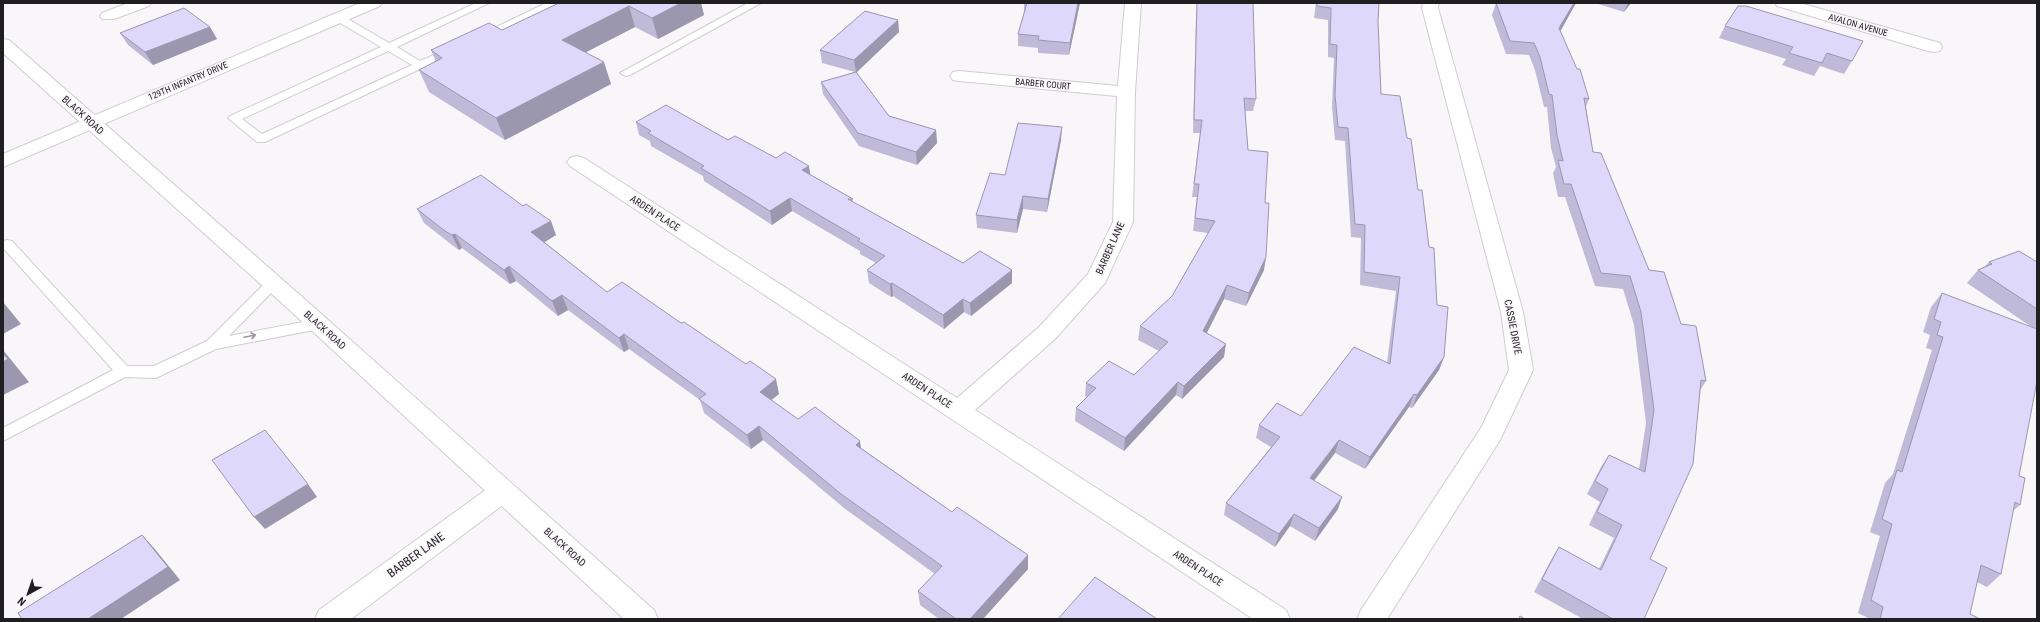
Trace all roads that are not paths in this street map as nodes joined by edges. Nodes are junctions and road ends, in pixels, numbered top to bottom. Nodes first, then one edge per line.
1 (143, 3) edge
2 (374, 3) edge
3 (484, 3) edge
4 (554, 3) edge
5 (756, 3) edge
6 (1133, 3) edge
7 (1431, 3) edge
8 (1783, 3) edge
9 (108, 16) dead end
10 (339, 18) junction
11 (3, 44) edge
12 (388, 47) junction
13 (1934, 47) dead end
14 (420, 65) junction
15 (626, 74) dead end
16 (959, 76) dead end
17 (1126, 92) junction
18 (91, 123) junction
19 (3, 161) edge
20 (577, 162) dead end
21 (3, 246) edge
22 (273, 283) junction
23 (319, 324) junction
24 (212, 345) junction
25 (123, 371) junction
26 (958, 410) junction
27 (3, 435) edge
28 (503, 491) junction
29 (329, 619) edge
30 (644, 619) edge
31 (1276, 619) edge
32 (1371, 619) edge

1 - 9 street
2 - 10 street, 129TH INFANTRY DRIVE
3 - 12 lane
4 - 14 lane
5 - 15 lane
6 - 17 street, BARBER LANE
7 - 32 street, CASSIE DRIVE
8 - 13 street, AVALON AVENUE
10 - 12 lane
10 - 18 street, 129TH INFANTRY DRIVE
11 - 18 street, BLACK ROAD
12 - 14 lane
12 - 14 lane
16 - 17 street, BARBER COURT
17 - 26 street, BARBER LANE
18 - 19 street, 129TH INFANTRY DRIVE
18 - 22 street, BLACK ROAD
20 - 26 street, ARDEN PLACE
21 - 25 lane
22 - 23 street, BLACK ROAD
22 - 24 lane
24 -> 23 lane
23 - 28 street, BLACK ROAD
24 - 25 lane
25 - 27 lane
26 - 31 street, ARDEN PLACE
28 - 29 street, BARBER LANE
28 - 30 street, BLACK ROAD

